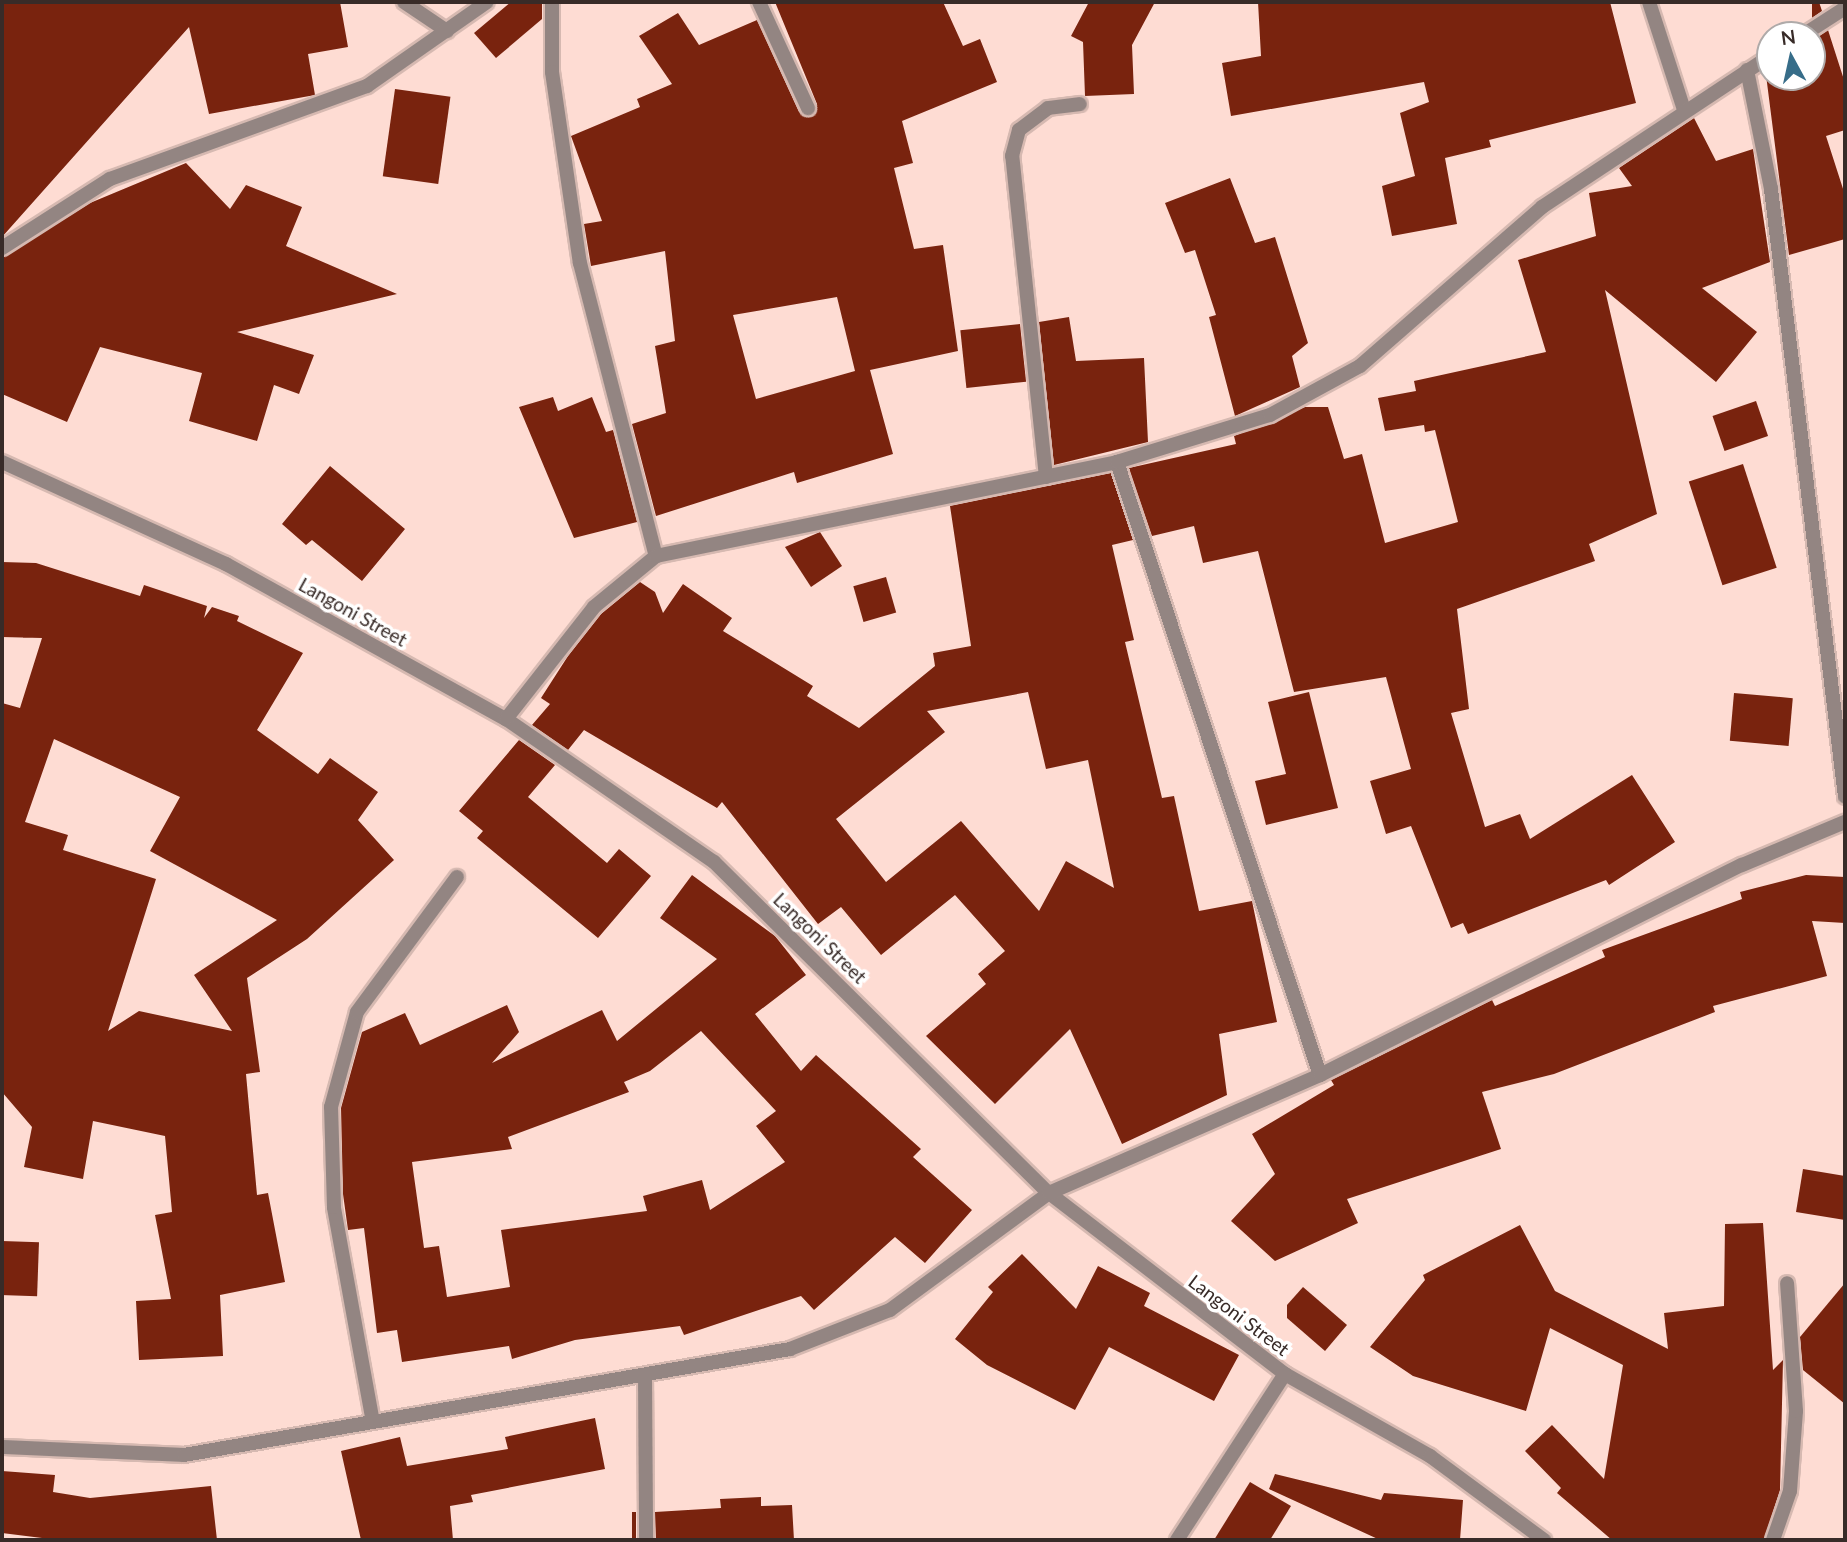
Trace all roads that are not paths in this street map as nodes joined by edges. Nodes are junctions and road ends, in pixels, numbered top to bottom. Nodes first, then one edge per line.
1 (404, 2) edge
2 (487, 2) edge
3 (552, 2) edge
4 (758, 2) edge
5 (1649, 2) edge
6 (1845, 8) edge
7 (1825, 21) edge
8 (447, 31) junction
9 (1756, 65) edge
10 (1747, 70) junction
11 (1080, 104) dead end
12 (808, 108) dead end
13 (1684, 110) junction
14 (2, 248) edge
15 (2, 462) edge
16 (1117, 462) junction
17 (1046, 477) junction
18 (656, 556) junction
19 (506, 719) junction
20 (1845, 797) edge
21 (1845, 822) edge
22 (457, 877) dead end
23 (1320, 1075) junction
24 (1049, 1193) junction
25 (1787, 1283) dead end
26 (1285, 1374) junction
27 (645, 1378) junction
28 (372, 1417) junction
29 (2, 1447) edge
30 (646, 1540) edge
31 (1177, 1540) edge
32 (1544, 1540) edge
33 (1773, 1540) edge

1 - 8 street
2 - 8 street
3 - 18 street
4 - 12 street
5 - 13 street
6 - 7 street
8 - 14 street
9 - 10 street
10 - 13 street
10 - 20 street
11 - 17 street
13 - 16 street
15 - 19 street, Langoni Street
16 - 17 street
16 - 23 street
17 - 18 street
18 - 19 street
19 - 24 street, Langoni Street
21 - 23 street
22 - 28 street
23 - 24 street
24 - 26 street, Langoni Street
24 - 27 street
25 - 33 street
26 - 31 street
26 - 32 street, Langoni Street
27 - 28 street
27 - 30 street
28 - 29 street

